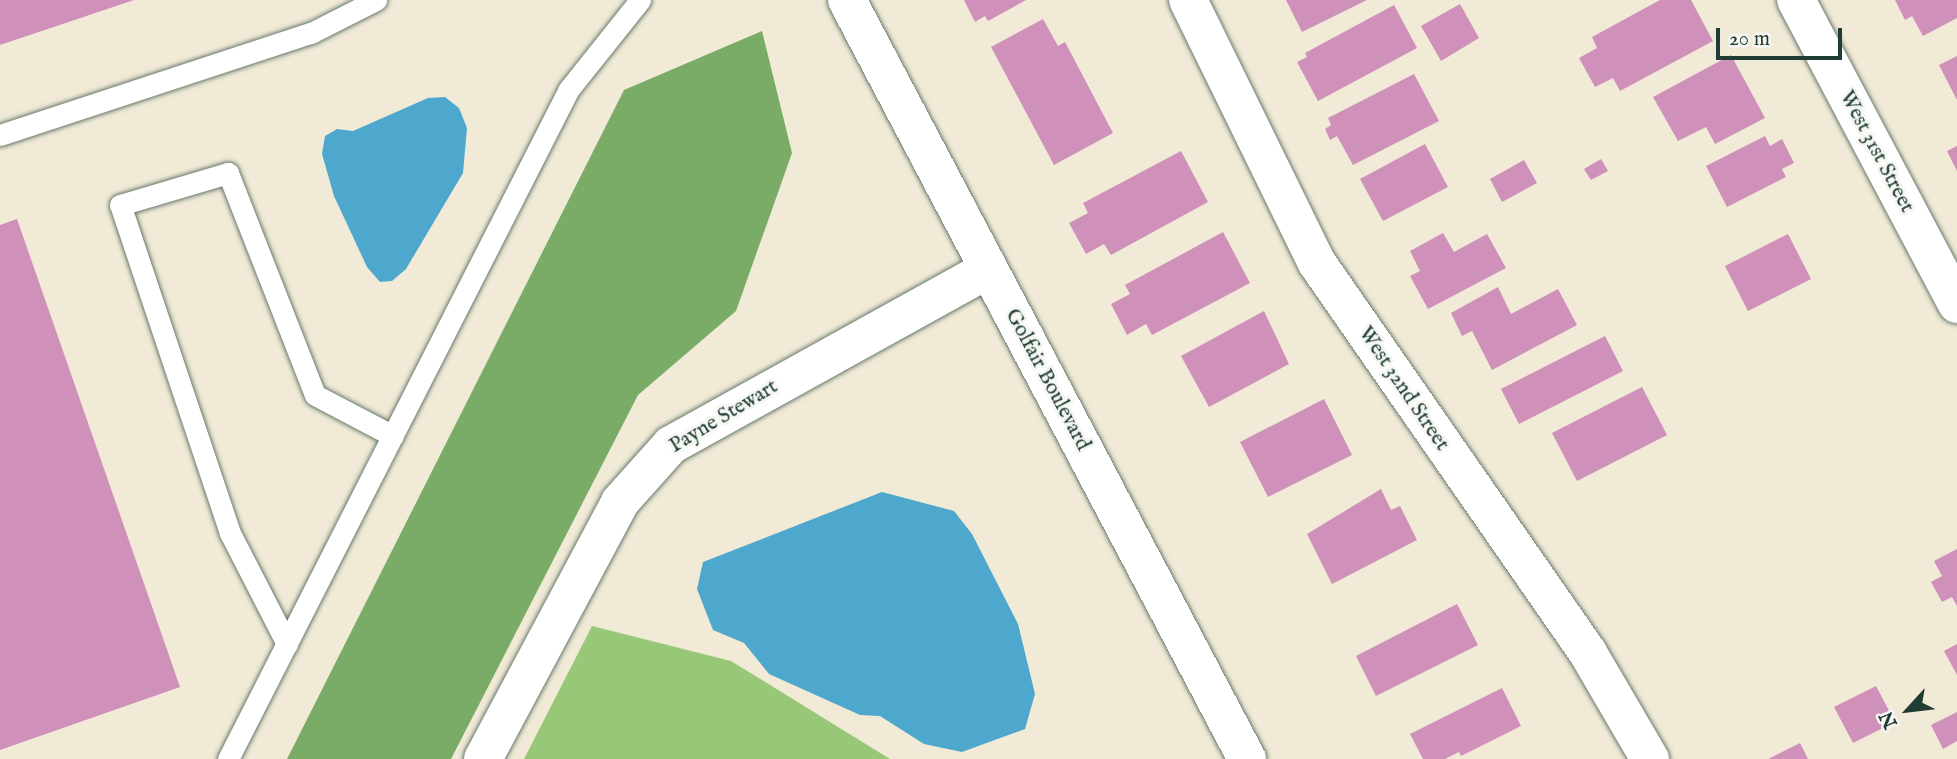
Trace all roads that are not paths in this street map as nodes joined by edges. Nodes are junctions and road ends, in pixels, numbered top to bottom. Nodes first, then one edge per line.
1 (376, 0) edge
2 (640, 0) edge
3 (847, 0) edge
4 (1188, 0) edge
5 (1796, 0) edge
6 (0, 135) edge
7 (987, 270) junction
8 (1957, 304) edge
9 (393, 436) junction
10 (287, 644) junction
11 (228, 759) edge
12 (483, 759) edge
13 (1247, 759) edge
14 (1650, 759) edge

1 - 6 lane
2 - 9 lane
3 - 7 street, Golfair Boulevard
4 - 14 street, West 32nd Street
5 - 8 street, West 31st Street
7 - 12 street, Payne Stewart
7 - 13 street, Golfair Boulevard
9 - 10 lane
9 - 10 lane
10 - 11 lane

